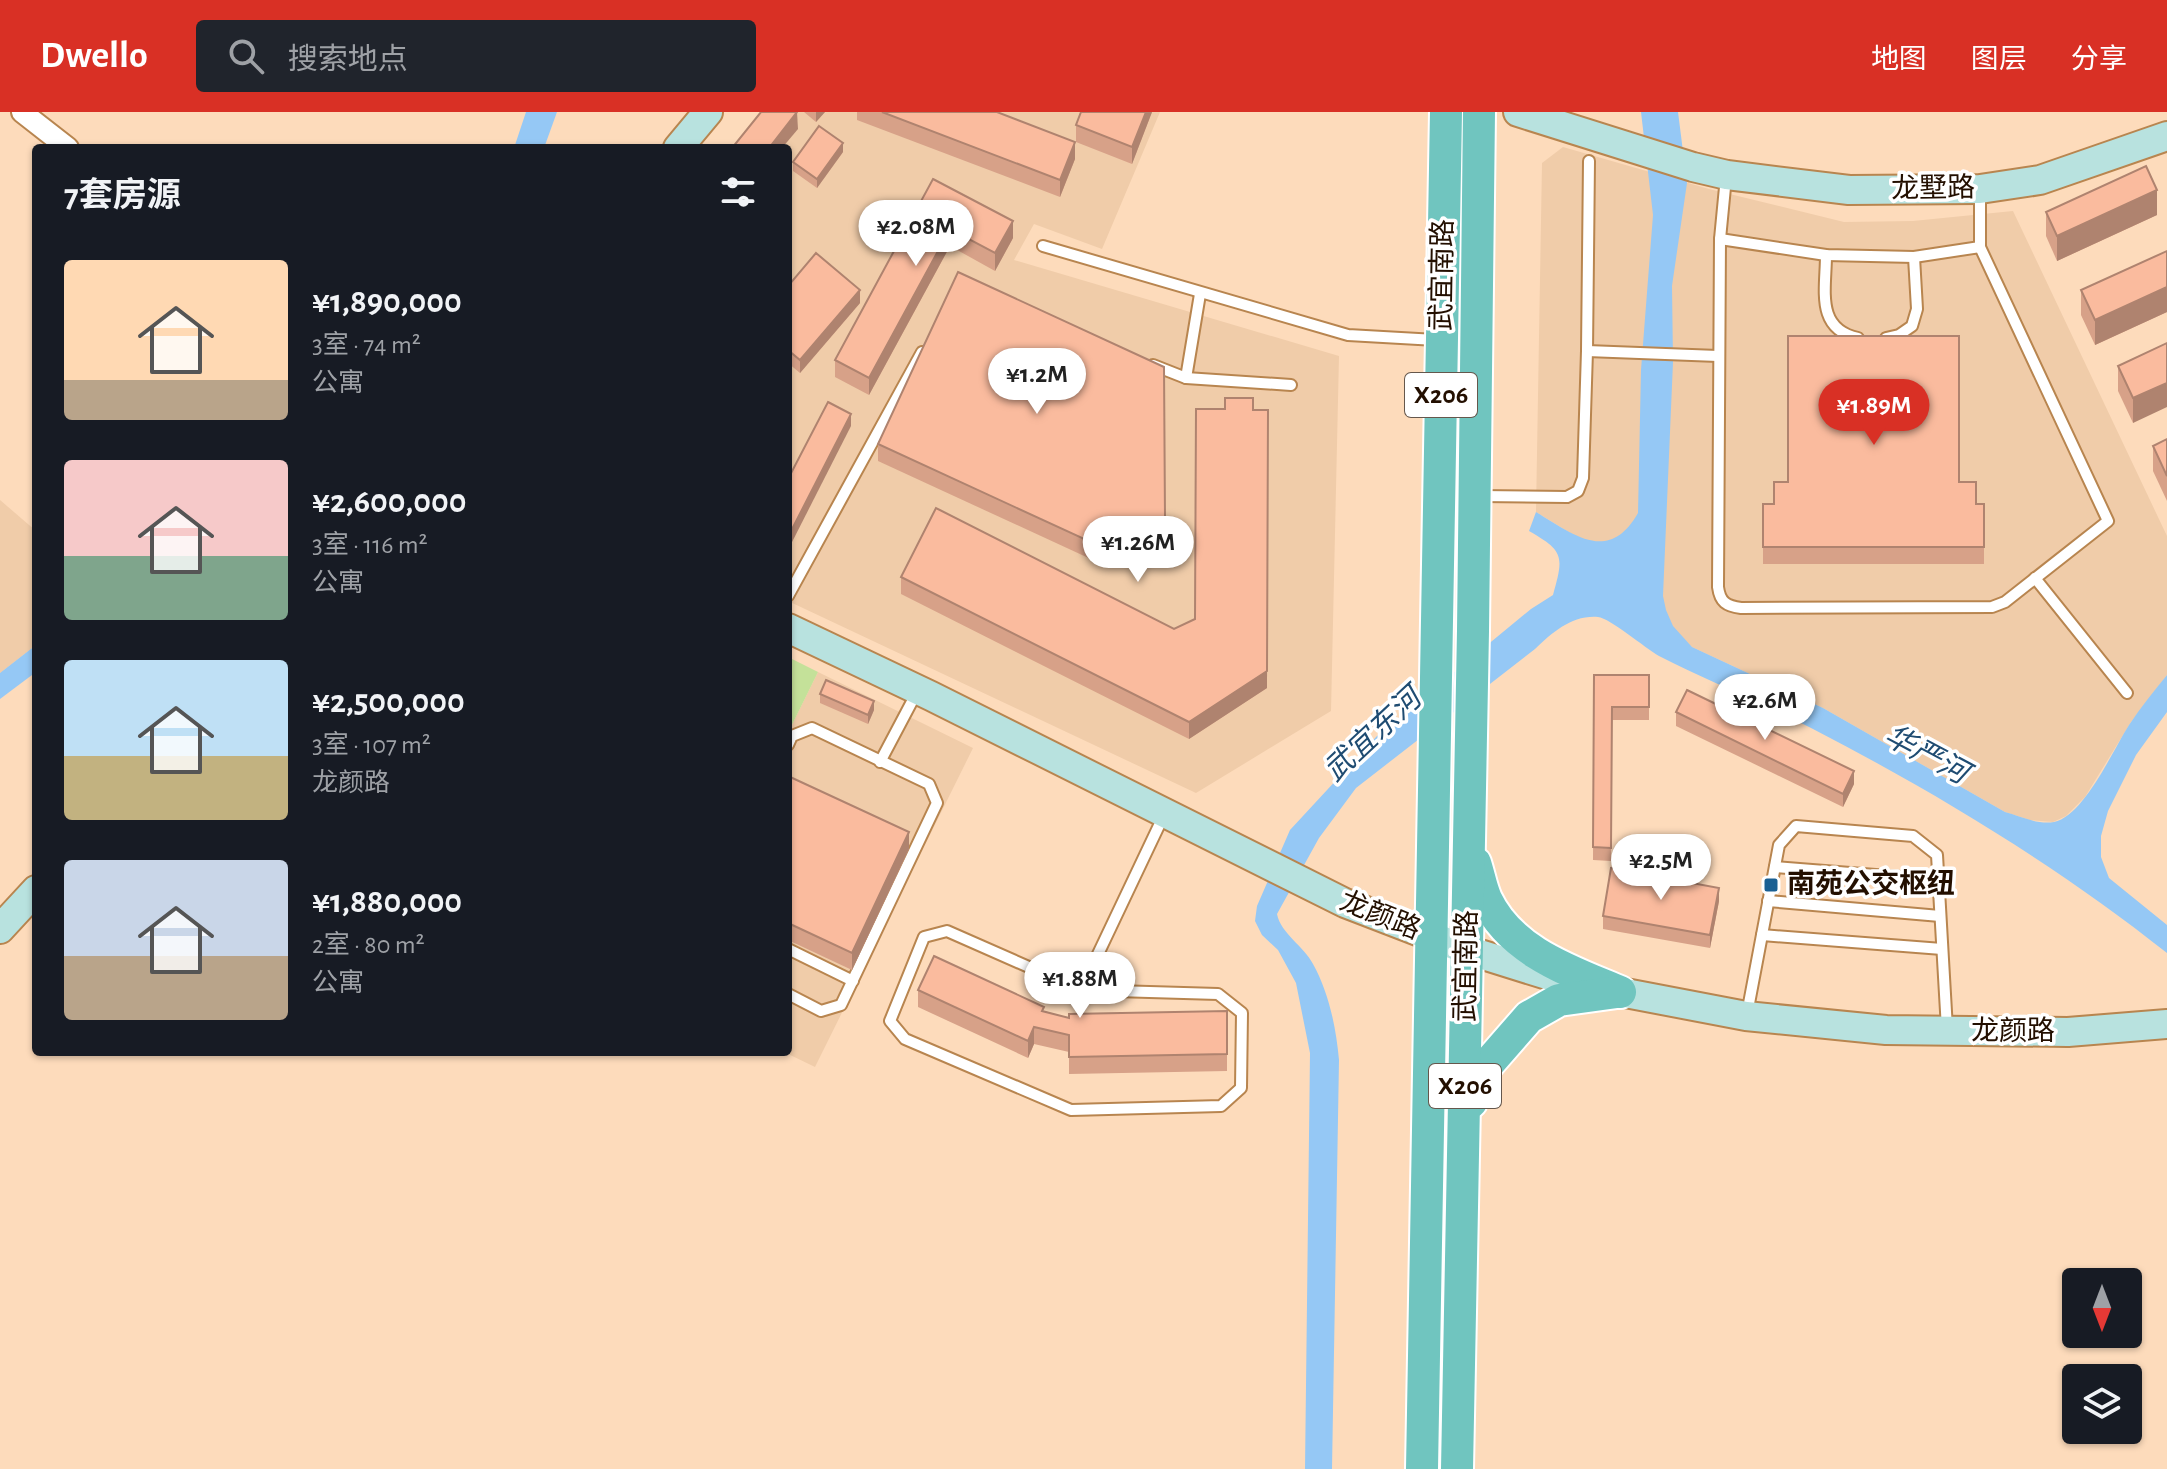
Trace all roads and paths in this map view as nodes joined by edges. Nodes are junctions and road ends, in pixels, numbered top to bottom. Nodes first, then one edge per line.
1 (22, 112) edge
2 (708, 112) edge
3 (1446, 112) edge
4 (1479, 112) edge
5 (1518, 112) edge
6 (2167, 136) edge
7 (63, 144) edge
8 (681, 144) edge
9 (1589, 161) dead end
10 (1727, 175) junction
11 (1980, 189) junction
12 (1720, 239) junction
13 (1043, 246) dead end
14 (1980, 247) junction
15 (1826, 255) junction
16 (1914, 257) junction
17 (1200, 294) junction
18 (1442, 341) junction
19 (926, 344) edge
20 (1587, 351) junction
21 (1718, 356) junction
22 (1143, 361) edge
23 (1186, 378) junction
24 (1291, 385) dead end
25 (1473, 496) junction
26 (2035, 578) junction
27 (792, 589) edge
28 (792, 630) edge
29 (918, 690) junction
30 (2127, 693) dead end
31 (792, 736) edge
32 (880, 762) junction
33 (1165, 814) junction
34 (1469, 842) junction
35 (1775, 867) junction
36 (1939, 880) junction
37 (32, 894) edge
38 (1768, 901) junction
39 (1940, 916) junction
40 (0, 929) edge
41 (1762, 935) junction
42 (1432, 937) junction
43 (1942, 949) junction
44 (1467, 950) junction
45 (792, 951) edge
46 (853, 981) junction
47 (1081, 990) junction
48 (1620, 992) junction
49 (792, 996) edge
50 (1746, 1016) junction
51 (2167, 1024) edge
52 (1947, 1032) junction
53 (1464, 1124) junction
54 (1422, 1469) edge
55 (1457, 1469) edge

1 - 7 street
2 - 8 street
3 - 18 main road, 武宜南路 / X206
4 - 25 main road, 武宜南路 / X206
5 - 10 street, 龙墅路
6 - 11 street, 龙墅路
9 - 20 lane
10 - 11 street, 龙墅路
10 - 12 lane
11 - 14 lane
12 - 15 lane
12 - 21 lane
13 - 17 lane
14 - 16 lane
14 - 26 lane
15 - 16 lane
15 - 16 lane
17 - 18 lane
17 - 23 lane
18 - 42 main road, 武宜南路 / X206
19 - 27 lane
20 - 21 lane
20 - 25 lane
21 - 26 lane
22 - 23 lane
23 - 24 lane
25 - 34 main road, 武宜南路 / X206
26 - 30 lane
28 - 29 street, 龙颜路
29 - 32 lane
29 - 33 street, 龙颜路
31 - 32 lane
32 - 46 lane
33 - 42 street, 龙颜路
33 - 47 lane
34 - 44 main road, 武宜南路 / X206
34 - 48 main road
35 - 36 lane
35 - 36 lane
35 - 38 lane
36 - 39 lane
37 - 40 street
38 - 39 lane
38 - 41 lane
39 - 43 lane
41 - 43 lane
41 - 50 lane
42 - 44 street, 龙颜路
42 - 54 main road, 武宜南路 / X206
43 - 52 lane
44 - 48 street, 龙颜路
44 - 53 main road, 武宜南路 / X206
45 - 46 lane
46 - 49 lane
47 - 47 lane
48 - 50 street, 龙颜路
48 - 53 main road
50 - 52 street, 龙颜路
51 - 52 street, 龙颜路
53 - 55 main road, 武宜南路 / X206

